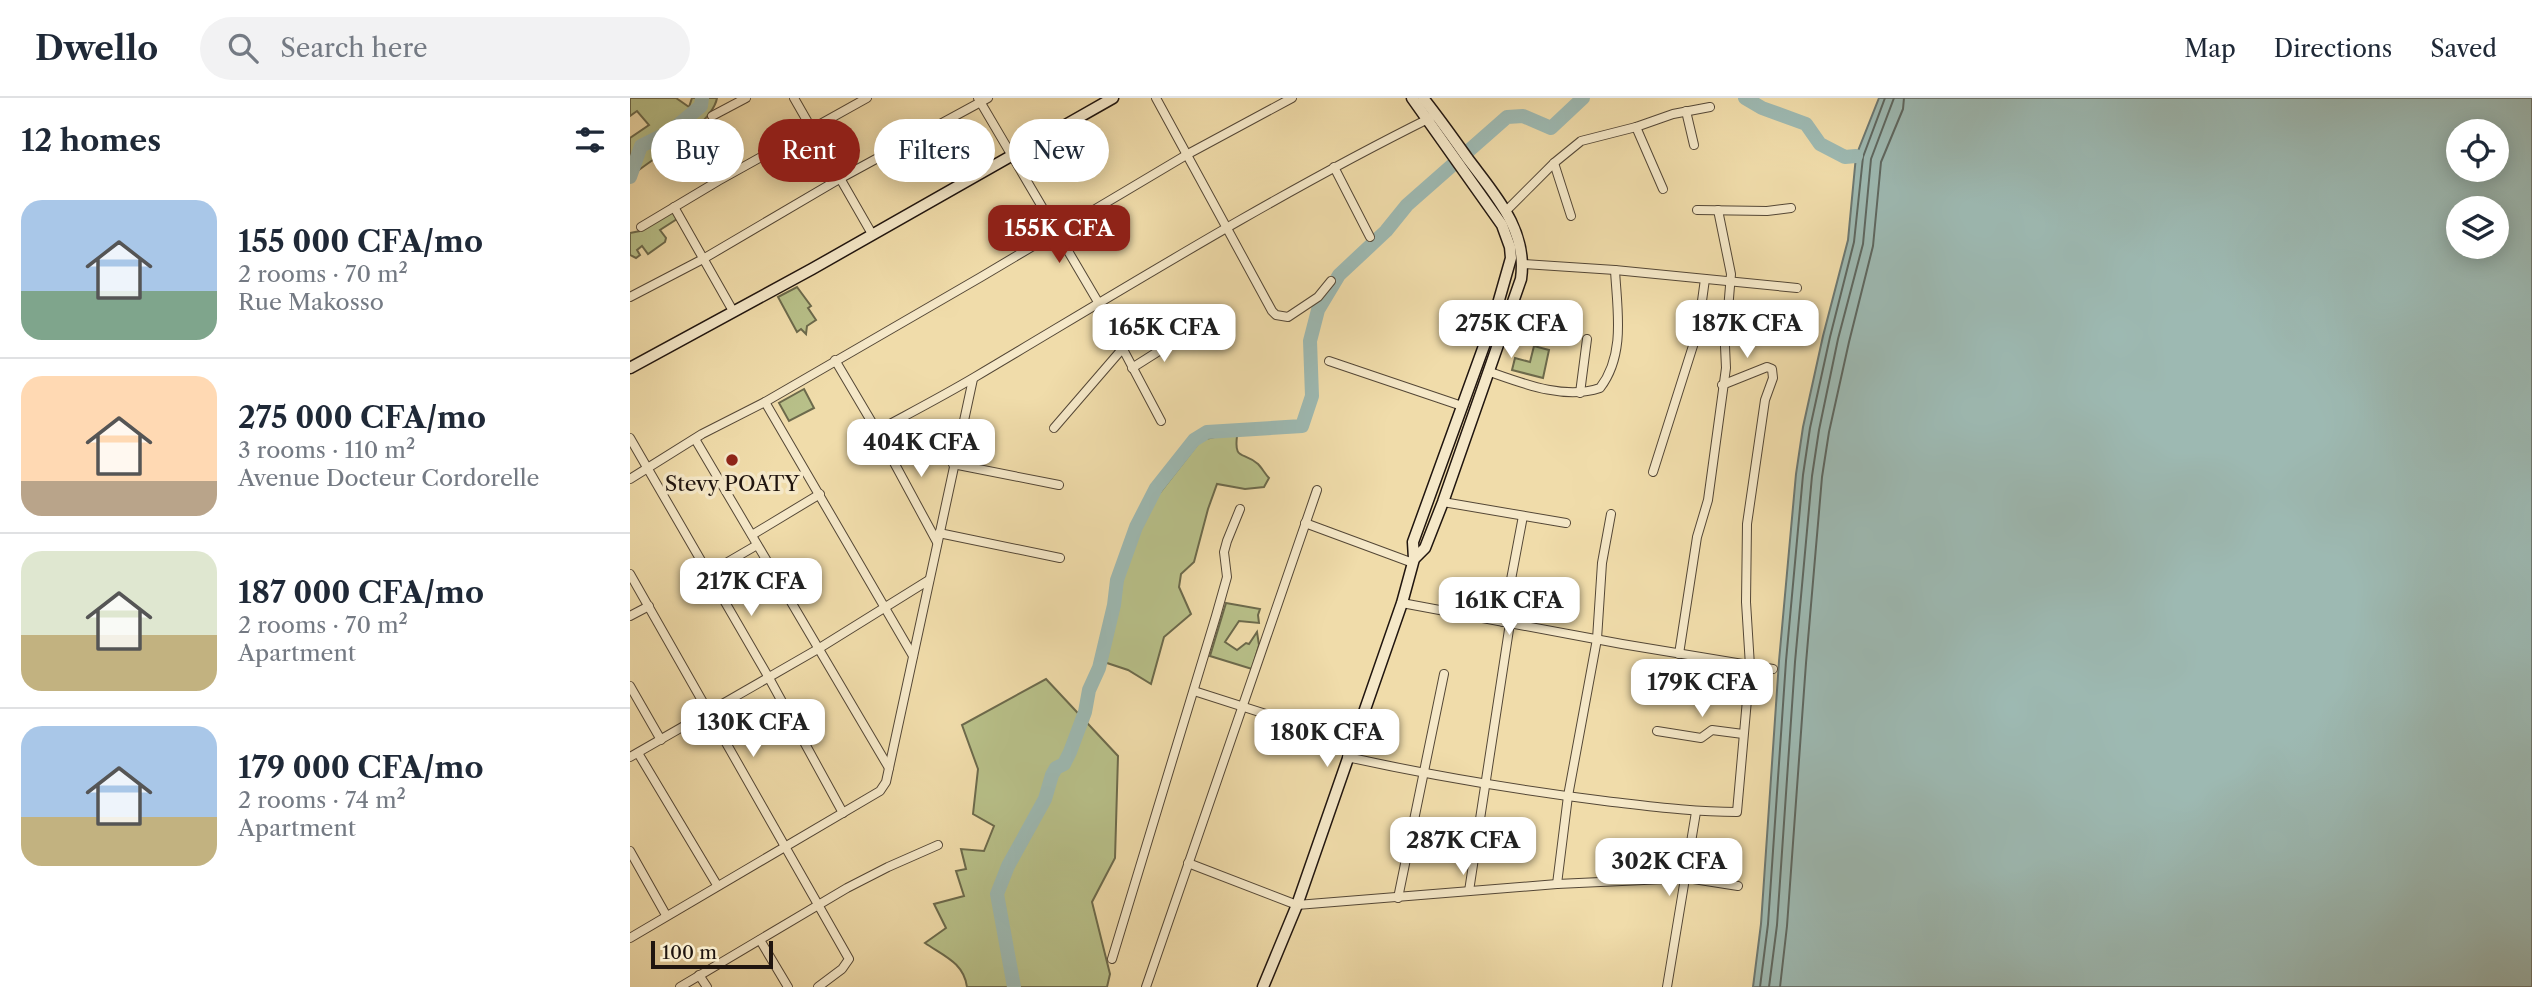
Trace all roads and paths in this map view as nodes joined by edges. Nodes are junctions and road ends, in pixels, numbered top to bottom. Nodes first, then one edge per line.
1 (746, 98) edge
2 (794, 98) edge
3 (867, 98) edge
4 (1112, 98) edge
5 (1156, 98) edge
6 (1292, 98) edge
7 (1412, 98) edge
8 (1423, 98) edge
9 (982, 99) edge
10 (1710, 107) dead end
11 (1686, 111) junction
12 (712, 116) dead end
13 (1432, 117) junction
14 (806, 119) edge
15 (832, 119) edge
16 (1075, 119) edge
17 (1636, 127) junction
18 (1694, 145) dead end
19 (1009, 154) edge
20 (1188, 154) junction
21 (1009, 157) edge
22 (758, 160) edge
23 (1554, 163) junction
24 (1467, 165) junction
25 (860, 167) edge
26 (1334, 167) junction
27 (834, 182) edge
28 (843, 182) edge
29 (1026, 182) edge
30 (1663, 189) dead end
31 (674, 207) junction
32 (1791, 208) dead end
33 (1697, 210) dead end
34 (1718, 210) junction
35 (1506, 211) junction
36 (1571, 216) dead end
37 (1227, 226) junction
38 (641, 228) dead end
39 (1057, 233) junction
40 (872, 234) junction
41 (1370, 237) dead end
42 (703, 259) junction
43 (1523, 264) junction
44 (1615, 270) junction
45 (1705, 279) junction
46 (1331, 281) dead end
47 (1730, 281) junction
48 (1797, 288) dead end
49 (630, 298) edge
50 (1098, 302) junction
51 (733, 311) junction
52 (1181, 337) dead end
53 (1587, 339) dead end
54 (1123, 348) junction
55 (835, 360) junction
56 (1329, 361) dead end
57 (630, 368) edge
58 (1132, 368) junction
59 (1490, 372) junction
60 (973, 379) junction
61 (1722, 385) junction
62 (1580, 393) junction
63 (765, 401) junction
64 (1462, 406) junction
65 (1161, 421) dead end
66 (1054, 428) dead end
67 (877, 431) junction
68 (630, 438) edge
69 (695, 439) junction
70 (953, 464) junction
71 (647, 468) junction
72 (1653, 472) dead end
73 (630, 479) edge
74 (1059, 485) dead end
75 (1317, 489) dead end
76 (820, 494) junction
77 (1443, 502) junction
78 (1240, 509) dead end
79 (1611, 514) dead end
80 (1523, 516) junction
81 (1305, 523) junction
82 (1566, 523) dead end
83 (752, 535) junction
84 (938, 538) junction
85 (757, 545) junction
86 (1060, 558) dead end
87 (1414, 561) junction
88 (709, 573) junction
89 (630, 574) edge
90 (929, 579) junction
91 (1402, 603) junction
92 (649, 606) junction
93 (884, 608) junction
94 (630, 616) edge
95 (1506, 622) junction
96 (1597, 639) junction
97 (818, 649) junction
98 (1679, 654) junction
99 (913, 656) junction
100 (1750, 666) junction
101 (1773, 669) dead end
102 (1444, 674) dead end
103 (769, 678) junction
104 (630, 687) edge
105 (1194, 691) junction
106 (1241, 707) junction
107 (709, 712) junction
108 (1657, 731) dead end
109 (1743, 734) junction
110 (661, 740) junction
111 (1353, 742) junction
112 (634, 755) edge
113 (1347, 758) junction
114 (889, 768) junction
115 (1424, 774) junction
116 (1486, 784) junction
117 (1568, 796) junction
118 (1696, 812) junction
119 (843, 813) junction
120 (938, 845) dead end
121 (787, 847) junction
122 (630, 851) edge
123 (1188, 863) junction
124 (1687, 878) junction
125 (1557, 884) junction
126 (717, 885) junction
127 (1738, 886) dead end
128 (1469, 891) junction
129 (1398, 898) junction
130 (1297, 905) junction
131 (818, 906) junction
132 (666, 915) junction
133 (630, 937) edge
134 (760, 940) junction
135 (1112, 959) dead end
136 (699, 975) junction
137 (680, 987) edge
138 (707, 987) edge
139 (788, 987) edge
140 (818, 987) edge
141 (1146, 987) edge
142 (1263, 987) edge
143 (1667, 987) edge

1 - 12 street
2 - 14 street
3 - 15 street
4 - 16 street
5 - 20 street
6 - 20 street
7 - 13 street
8 - 13 street
9 - 19 street
9 - 25 street
10 - 11 street
11 - 17 street
11 - 18 street
13 - 24 street
13 - 26 street
17 - 23 street
17 - 30 street
20 - 37 street
20 - 39 street
21 - 40 street
22 - 31 street
23 - 35 street
23 - 36 street
24 - 35 street
24 - 64 street
26 - 37 street
26 - 41 street
27 - 42 street
28 - 40 street
29 - 39 street
31 - 38 street
31 - 42 street
32 - 34 street
33 - 34 street
34 - 47 street
35 - 43 street
37 - 46 street
37 - 50 street
39 - 50 street
39 - 55 street
40 - 51 street
42 - 49 street
42 - 51 street
43 - 44 street
43 - 59 street
44 - 45 street
44 - 62 street
45 - 47 street
45 - 72 street
47 - 48 street
47 - 61 street
50 - 54 street
50 - 60 street
51 - 57 street
52 - 58 street
53 - 62 street
54 - 58 street
54 - 66 street
55 - 63 street
55 - 67 street
56 - 64 street
58 - 65 street
59 - 62 street
59 - 77 street
60 - 67 street
60 - 70 street
61 - 98 street
61 - 100 street
63 - 69 street
63 - 76 street
64 - 87 street
67 - 84 street
68 - 71 street
69 - 71 street
69 - 83 street
70 - 74 street
70 - 84 street
71 - 73 street
71 - 88 street
75 - 81 street
76 - 83 street
76 - 93 street
77 - 80 street
77 - 87 street
78 - 105 street
79 - 96 street
80 - 82 street
80 - 95 street
81 - 87 street
81 - 106 street
83 - 85 street
84 - 86 street
84 - 90 street
85 - 88 street
85 - 97 street
87 - 91 street
88 - 103 street
89 - 92 street
90 - 93 street
90 - 99 street
91 - 95 street
91 - 111 street
92 - 94 street
92 - 107 street
93 - 97 street
93 - 99 street
95 - 96 street
95 - 116 street
96 - 98 street
96 - 117 street
97 - 103 street
97 - 114 street
98 - 100 street
99 - 114 street
100 - 101 street
100 - 109 street
102 - 115 street
103 - 107 street
103 - 119 street
104 - 110 street
105 - 106 street
105 - 135 street
106 - 111 street
106 - 123 street
107 - 110 street
107 - 121 street
108 - 109 street
109 - 118 street
110 - 112 street
111 - 113 street
112 - 126 street
113 - 115 street
113 - 130 street
114 - 119 street
115 - 116 street
115 - 129 street
116 - 117 street
116 - 128 street
117 - 118 street
117 - 125 street
118 - 124 street
119 - 121 street
120 - 131 street
121 - 126 street
121 - 131 street
122 - 132 street
123 - 130 street
123 - 141 street
124 - 125 street
124 - 127 street
124 - 143 street
125 - 128 street
126 - 132 street
128 - 129 street
129 - 130 street
130 - 142 street
131 - 134 street
131 - 140 street
132 - 133 street
134 - 136 street
134 - 139 street
136 - 137 street
136 - 138 street

